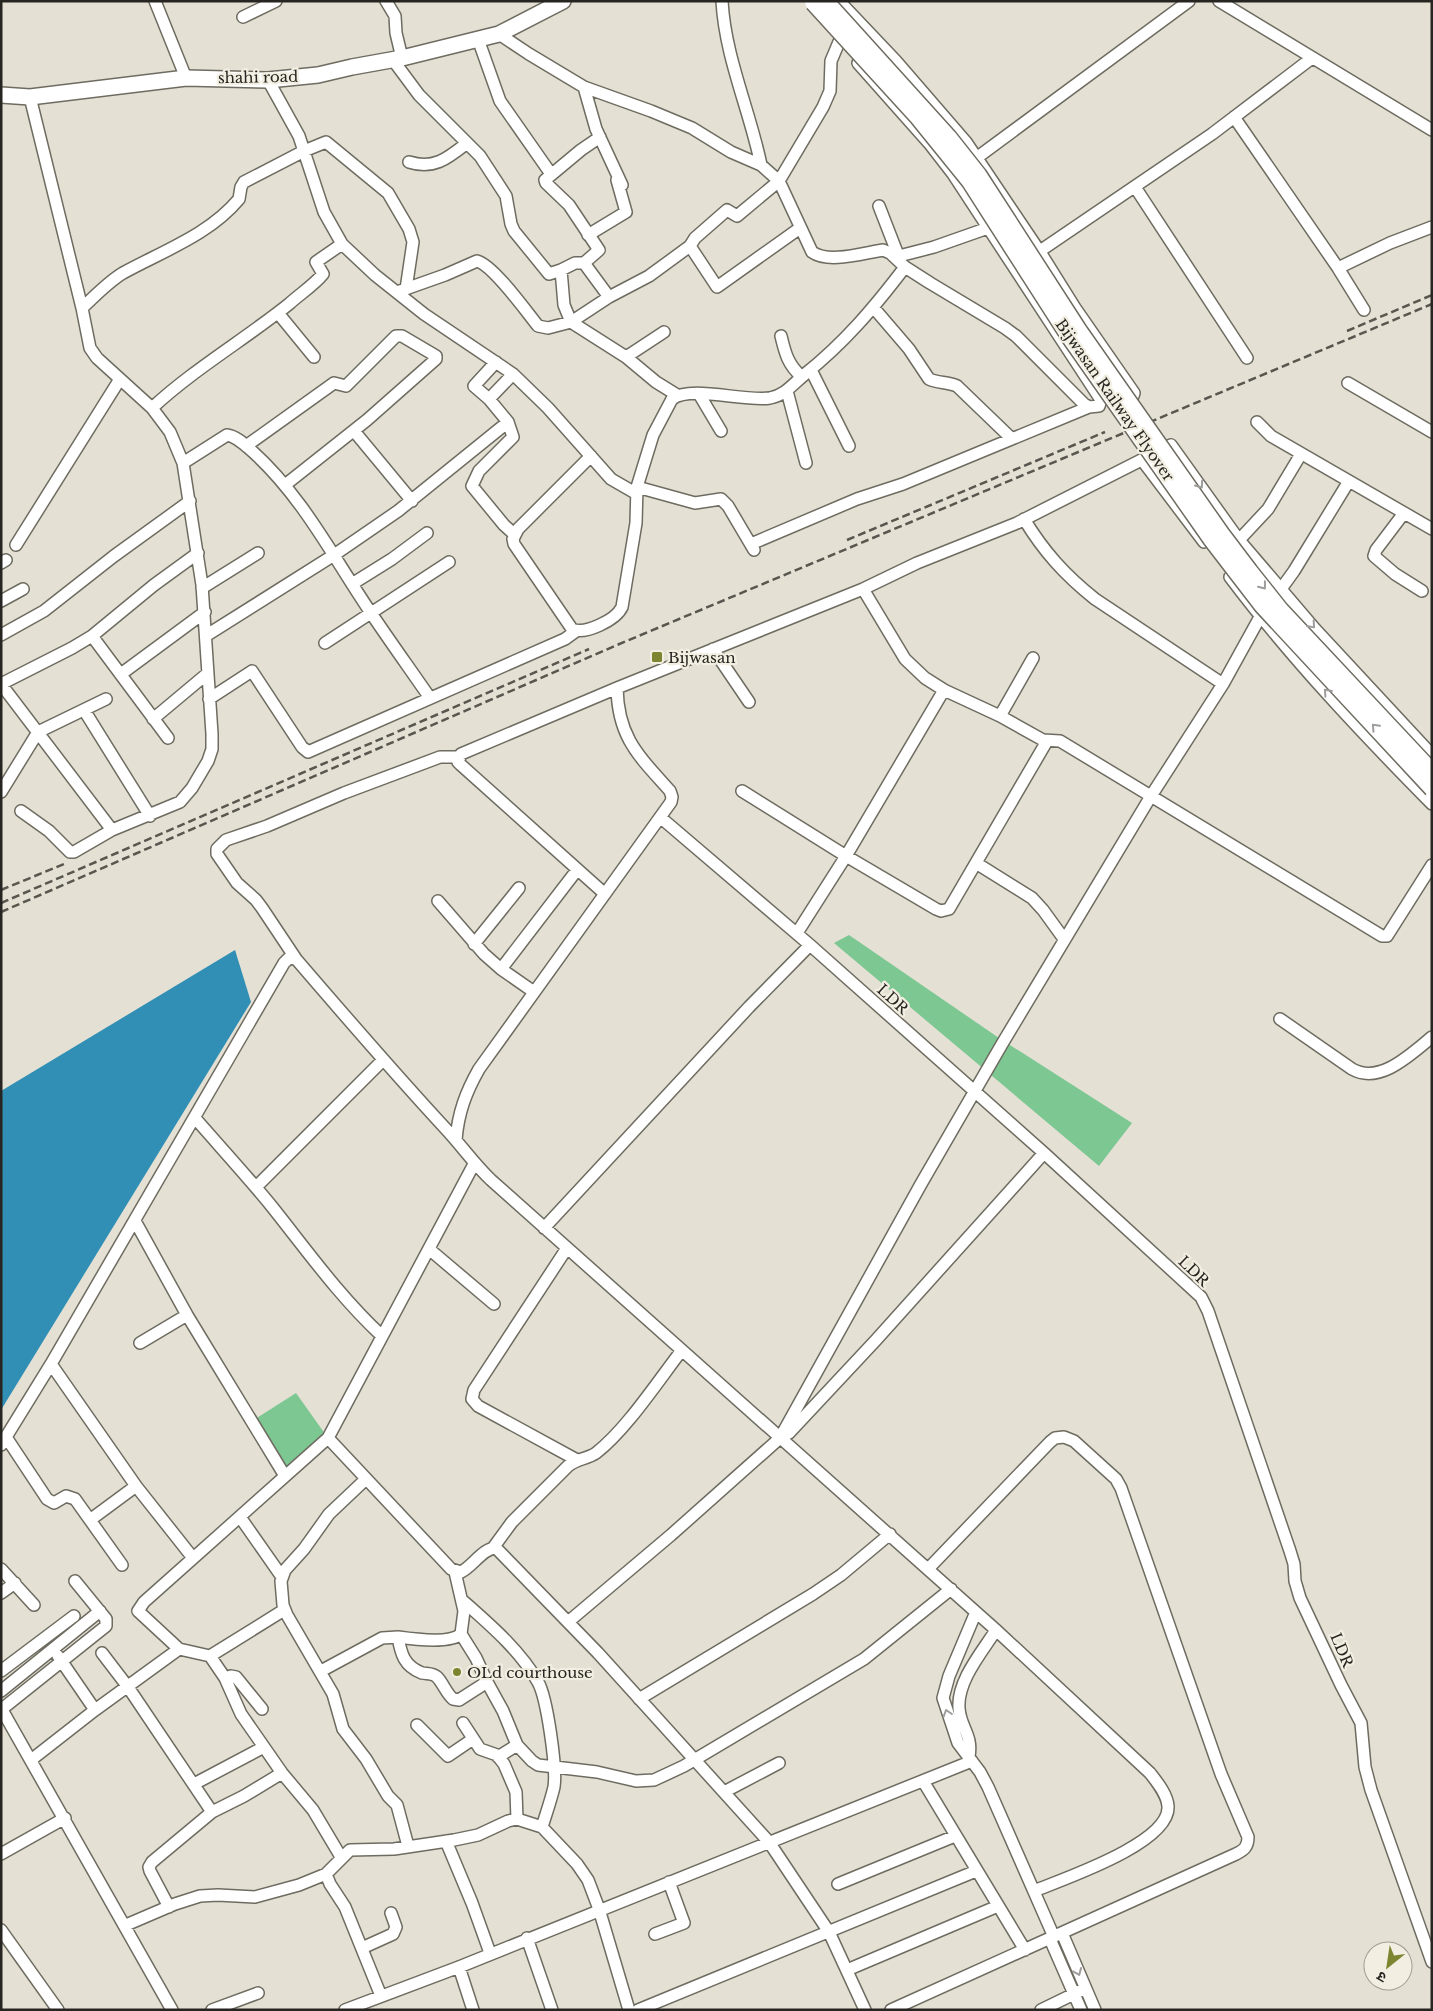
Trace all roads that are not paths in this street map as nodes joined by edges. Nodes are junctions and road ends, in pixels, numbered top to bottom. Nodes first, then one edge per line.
1 (155, 1) edge
2 (276, 1) edge
3 (386, 1) edge
4 (563, 1) edge
5 (722, 1) edge
6 (839, 1) edge
7 (1189, 1) edge
8 (1219, 1) edge
9 (814, 2) edge
10 (856, 2) edge
11 (548, 5) edge
12 (852, 14) junction
13 (242, 17) dead end
14 (499, 34) junction
15 (478, 39) junction
16 (839, 42) junction
17 (1312, 58) junction
18 (398, 59) junction
19 (186, 78) junction
20 (268, 80) junction
21 (584, 87) junction
22 (1, 95) edge
23 (30, 96) junction
24 (1234, 117) junction
25 (1432, 130) edge
26 (600, 137) junction
27 (467, 143) junction
28 (304, 151) junction
29 (977, 158) junction
30 (408, 162) dead end
31 (761, 165) junction
32 (551, 174) junction
33 (953, 174) junction
34 (779, 181) junction
35 (1135, 187) junction
36 (879, 206) dead end
37 (1432, 227) edge
38 (800, 228) junction
39 (988, 228) junction
40 (588, 235) junction
41 (342, 244) junction
42 (690, 246) junction
43 (1040, 252) junction
44 (896, 256) junction
45 (584, 262) junction
46 (905, 267) junction
47 (1338, 268) junction
48 (1014, 269) junction
49 (561, 270) junction
50 (402, 291) junction
51 (609, 297) junction
52 (874, 307) junction
53 (82, 308) junction
54 (1364, 310) dead end
55 (278, 313) junction
56 (571, 322) junction
57 (664, 332) dead end
58 (781, 336) dead end
59 (314, 357) dead end
60 (626, 357) junction
61 (1247, 358) dead end
62 (496, 362) junction
63 (807, 373) junction
64 (513, 374) junction
65 (120, 378) junction
66 (1348, 384) dead end
67 (787, 391) junction
68 (699, 394) junction
69 (677, 395) junction
70 (489, 399) junction
71 (1101, 403) junction
72 (1089, 407) junction
73 (152, 408) junction
74 (508, 422) junction
75 (1257, 422) dead end
76 (354, 431) junction
77 (721, 431) dead end
78 (1432, 432) edge
79 (1012, 439) junction
80 (246, 446) junction
81 (849, 446) dead end
82 (1301, 454) junction
83 (591, 456) junction
84 (1142, 460) junction
85 (183, 463) junction
86 (806, 463) dead end
87 (1349, 481) junction
88 (285, 485) junction
89 (637, 490) junction
90 (190, 501) junction
91 (412, 501) junction
92 (1404, 513) junction
93 (1024, 519) junction
94 (1432, 529) edge
95 (427, 533) dead end
96 (514, 534) junction
97 (1239, 540) junction
98 (16, 545) dead end
99 (258, 552) dead end
100 (198, 553) junction
101 (334, 555) junction
102 (448, 562) dead end
103 (352, 584) junction
104 (202, 588) junction
105 (23, 589) dead end
106 (863, 589) junction
107 (1281, 589) junction
108 (1422, 591) dead end
109 (1, 601) edge
110 (204, 612) junction
111 (371, 612) junction
112 (1260, 617) junction
113 (576, 631) junction
114 (1, 635) edge
115 (92, 636) junction
116 (207, 636) junction
117 (325, 643) dead end
118 (713, 649) junction
119 (1033, 658) dead end
120 (208, 673) junction
121 (121, 674) junction
122 (1223, 684) junction
123 (617, 688) junction
124 (944, 690) junction
125 (430, 698) junction
126 (106, 699) dead end
127 (209, 699) junction
128 (749, 702) dead end
129 (84, 710) junction
130 (1000, 716) junction
131 (153, 718) junction
132 (38, 732) junction
133 (168, 738) dead end
134 (1047, 741) junction
135 (1432, 755) edge
136 (459, 758) junction
137 (1432, 771) edge
138 (1432, 789) edge
139 (1, 792) edge
140 (742, 792) dead end
141 (1151, 796) junction
142 (1432, 804) edge
143 (21, 811) dead end
144 (150, 816) junction
145 (660, 817) junction
146 (112, 830) junction
147 (846, 856) junction
148 (976, 863) junction
149 (1432, 864) edge
150 (577, 870) junction
151 (518, 888) dead end
152 (605, 894) junction
153 (438, 901) dead end
154 (797, 934) junction
155 (1064, 939) junction
156 (474, 944) junction
157 (810, 945) junction
158 (296, 958) junction
159 (501, 970) junction
160 (534, 992) junction
161 (1280, 1018) dead end
162 (1432, 1037) edge
163 (382, 1060) junction
164 (974, 1092) junction
165 (195, 1118) junction
166 (456, 1140) junction
167 (1044, 1153) junction
168 (474, 1164) junction
169 (256, 1187) junction
170 (135, 1221) junction
171 (544, 1228) junction
172 (567, 1248) junction
173 (429, 1249) junction
174 (494, 1304) dead end
175 (187, 1315) junction
176 (382, 1336) junction
177 (140, 1343) dead end
178 (682, 1350) junction
179 (51, 1364) junction
180 (328, 1438) junction
181 (780, 1438) junction
182 (4, 1441) edge
183 (577, 1460) junction
184 (285, 1476) junction
185 (366, 1479) junction
186 (136, 1486) junction
187 (240, 1517) junction
188 (90, 1520) junction
189 (890, 1534) junction
190 (493, 1548) junction
191 (194, 1558) junction
192 (122, 1565) dead end
193 (1, 1569) edge
194 (928, 1569) junction
195 (455, 1572) junction
196 (282, 1577) junction
197 (75, 1580) dead end
198 (15, 1583) junction
199 (951, 1589) junction
200 (1, 1593) edge
201 (462, 1600) junction
202 (34, 1605) dead end
203 (284, 1610) junction
204 (100, 1611) junction
205 (976, 1612) junction
206 (74, 1616) dead end
207 (568, 1622) junction
208 (996, 1630) junction
209 (461, 1634) junction
210 (398, 1637) junction
211 (46, 1639) junction
212 (53, 1649) junction
213 (179, 1649) junction
214 (102, 1653) dead end
215 (210, 1656) junction
216 (62, 1662) junction
217 (1, 1672) edge
218 (321, 1672) junction
219 (225, 1678) junction
220 (486, 1682) junction
221 (128, 1687) junction
222 (1, 1691) edge
223 (639, 1699) junction
224 (262, 1709) dead end
225 (95, 1710) junction
226 (3, 1714) edge
227 (463, 1723) dead end
228 (417, 1725) dead end
229 (473, 1739) junction
230 (517, 1745) junction
231 (264, 1747) junction
232 (498, 1757) junction
233 (694, 1759) junction
234 (970, 1759) junction
235 (31, 1760) junction
236 (780, 1764) dead end
237 (556, 1768) junction
238 (282, 1773) junction
239 (923, 1781) junction
240 (194, 1784) junction
241 (724, 1792) junction
242 (212, 1812) junction
243 (65, 1818) junction
244 (517, 1819) junction
245 (542, 1827) junction
246 (955, 1836) junction
247 (446, 1841) junction
248 (770, 1842) junction
249 (408, 1846) junction
250 (1, 1854) edge
251 (341, 1857) junction
252 (976, 1871) junction
253 (326, 1874) junction
254 (669, 1882) junction
255 (838, 1884) dead end
256 (1034, 1891) junction
257 (998, 1906) junction
258 (169, 1907) junction
259 (599, 1909) junction
260 (391, 1913) dead end
261 (126, 1925) junction
262 (1, 1930) edge
263 (829, 1932) junction
264 (655, 1934) dead end
265 (1056, 1936) junction
266 (527, 1938) junction
267 (362, 1948) junction
268 (1025, 1950) junction
269 (490, 1953) junction
270 (1432, 1962) edge
271 (458, 1967) junction
272 (847, 1970) junction
273 (1086, 1988) junction
274 (258, 1993) dead end
275 (1074, 1993) junction
276 (381, 1996) junction
277 (1058, 2006) edge
278 (352, 2008) edge
279 (58, 2010) edge
280 (172, 2010) edge
281 (212, 2010) edge
282 (473, 2010) edge
283 (552, 2010) edge
284 (628, 2010) edge
285 (638, 2010) edge
286 (865, 2010) edge
287 (891, 2010) edge
288 (1041, 2010) edge
289 (1081, 2010) edge
290 (1095, 2010) edge

1 - 19 street
2 - 13 street
3 - 18 street
4 - 11 main road, shahi road
5 - 31 street
6 - 12 street
7 - 29 street
8 - 17 street
9 - 16 street
9 -> 137 main road, Bijwasan Railway Flyover, bridge
138 -> 9 main road, Bijwasan Railway Flyover, bridge
10 - 12 street
11 - 14 main road, shahi road
12 - 29 street
14 - 15 main road, shahi road
14 - 21 street
15 - 18 main road, shahi road
15 - 32 street
16 - 33 street
16 - 34 street
17 - 24 street
17 - 25 street
18 - 20 main road, shahi road
18 - 27 street
19 - 20 main road, shahi road
19 - 23 main road, shahi road
20 - 28 street
21 - 26 street
21 - 31 street
22 - 23 main road, shahi road
23 - 53 street
24 - 35 street
24 - 47 street
26 - 32 street
26 - 40 street
27 - 30 street
27 - 49 street
28 - 41 street
28 - 50 street
28 - 53 street
29 - 33 street
29 - 43 street
31 - 34 street
32 - 40 street
33 - 39 street
34 - 38 street
34 - 42 street
35 - 43 street
35 - 61 street
36 - 44 street
37 - 47 street
38 - 42 street
38 - 44 street
39 - 44 street
39 - 48 street
40 - 45 street
41 - 50 street
41 - 55 street
42 - 51 street
43 - 48 street
43 - 71 street
44 - 46 street
45 - 49 street
45 - 51 street
46 - 52 street
46 - 72 street
47 - 54 street
48 - 71 street
49 - 56 street
50 - 56 street
50 - 62 street
51 - 56 street
52 - 63 street
52 - 79 street
53 - 65 street
55 - 59 street
55 - 73 street
56 - 60 street
57 - 60 street
58 - 63 street
60 - 69 street
62 - 64 street
62 - 70 street
63 - 67 street
63 - 81 street
64 - 70 street
64 - 83 street
65 - 73 street
65 - 98 street
66 - 78 street
67 - 68 street
67 - 86 street
68 - 69 street
68 - 77 street
69 - 89 street
70 - 74 street
71 - 72 street
72 - 79 street
73 - 85 street
74 - 91 street
74 - 96 street
75 - 82 street
76 - 80 street
76 - 88 street
76 - 91 street
79 - 89 street
80 - 85 street
80 - 88 street
82 - 87 street
82 - 97 street
83 - 89 street
83 - 96 street
84 - 93 street
84 -> 97 street
84 - 112 street
85 - 90 street
87 - 92 street
87 - 107 street
88 - 101 street
89 - 113 street
90 - 100 street
90 - 114 street
91 - 101 street
92 - 94 street
92 - 108 street
93 - 106 street
93 - 122 street
95 - 103 street
96 - 113 street
97 - 107 street
99 - 104 street
100 - 104 street
100 - 115 street
101 - 103 street
101 - 116 street
102 - 111 street
103 - 111 street
104 - 110 street
105 - 109 street
106 - 118 street
106 - 124 street
107 -> 135 street
110 - 116 street
110 - 121 street
111 - 117 street
111 - 125 street
112 - 122 street
142 -> 112 street
113 - 125 street
115 - 121 street
115 - 132 street
116 - 120 street
118 - 123 street
118 - 128 street
119 - 130 street
120 - 127 street
120 - 131 street
121 - 131 street
122 - 141 street
123 - 136 street
123 - 145 street
124 - 130 street
124 - 147 street
125 - 127 street
126 - 129 street
127 - 144 street
129 - 132 street
129 - 144 street
130 - 134 street
131 - 133 street
132 - 139 street
132 - 146 street
134 - 141 street
134 - 148 street
136 - 150 street
136 - 158 street
140 - 147 street
141 - 149 street
141 - 155 street
143 - 146 street
144 - 146 street
145 - 152 street
145 - 154 street, LDR
147 - 148 street
147 - 154 street
148 - 155 street
150 - 152 street
150 - 159 street
151 - 156 street
152 - 160 street
153 - 156 street
154 - 157 street, LDR
155 - 164 street
156 - 159 street
157 - 164 street, LDR
157 - 171 street
158 - 163 street
158 - 165 street
159 - 160 street
160 - 166 street
161 - 162 street
163 - 166 street
163 - 169 street
164 - 167 street, LDR
164 - 181 street
165 - 169 street
165 - 170 street
166 - 168 street
167 - 181 street
167 - 270 street, LDR
168 - 171 street
168 - 173 street
169 - 176 street
170 - 175 street
170 - 179 street
171 - 172 street
172 - 178 street
172 - 183 street
173 - 174 street
173 - 176 street
175 - 177 street
175 - 184 street
176 - 180 street
178 - 181 street
178 - 183 street
179 - 182 street
179 - 186 street
180 - 184 street
180 - 185 street
181 - 189 street
181 - 207 street
182 - 188 street
183 - 190 street
184 - 187 street
185 - 195 street
185 - 196 street
186 - 188 street
186 - 191 street
187 - 191 street
187 - 196 street
188 - 192 street
189 - 194 street
189 - 223 street
190 - 195 street
190 - 207 street
191 - 213 street
193 - 198 street
194 - 199 street
194 - 265 street
195 - 201 street
196 - 203 street
197 - 204 street
198 - 200 street
198 - 202 street
199 - 205 street
199 - 233 street
201 - 209 street
201 - 237 street
203 - 215 street
203 - 218 street
204 - 212 street
204 - 216 street
205 - 208 street
234 -> 205 street
206 - 211 street
207 - 223 street
208 - 234 street
208 - 256 street
209 - 210 street
209 - 220 street
210 - 218 street
210 - 220 street
211 - 212 street
211 - 217 street
212 - 216 street
212 - 222 street
213 - 215 street
213 - 221 street
214 - 221 street
215 - 219 street
216 - 225 street
216 - 226 street
218 - 249 street
219 - 224 street
219 - 231 street
220 - 230 street
221 - 225 street
221 - 240 street
223 - 233 street
225 - 235 street
226 - 235 street
227 - 229 street
228 - 229 street
229 - 232 street
230 - 232 street
230 - 237 street
231 - 238 street
231 - 240 street
232 - 244 street
233 - 237 street
233 - 241 street
234 - 239 street
234 - 256 street
235 - 243 street
236 - 241 street
237 - 245 street
238 - 242 street
238 - 251 street
239 - 246 street
239 - 248 street
240 - 242 street
241 - 248 street
242 - 258 street
243 - 250 street
243 - 261 street
244 - 245 street
244 - 247 street
245 - 259 street
246 - 252 street
246 - 255 street
247 - 249 street
247 - 269 street
248 - 254 street
248 - 263 street
249 - 251 street
251 - 253 street
252 - 257 street
252 - 263 street
253 - 258 street
253 - 267 street
254 - 259 street
254 - 264 street
256 - 265 street
257 - 268 street
257 - 272 street
258 - 261 street
259 - 266 street
259 - 284 street
260 - 267 street
261 - 280 street
262 - 279 street
263 - 272 street
263 - 285 street
265 - 268 street
265 -> 273 street
265 - 275 street
266 - 269 street
266 - 283 street
267 - 276 street
268 - 287 street
269 - 271 street
271 - 276 street
271 - 282 street
272 - 286 street
273 - 275 street
273 - 290 street
274 - 281 street
275 - 277 street
275 - 289 street
276 - 278 street
277 - 288 street

